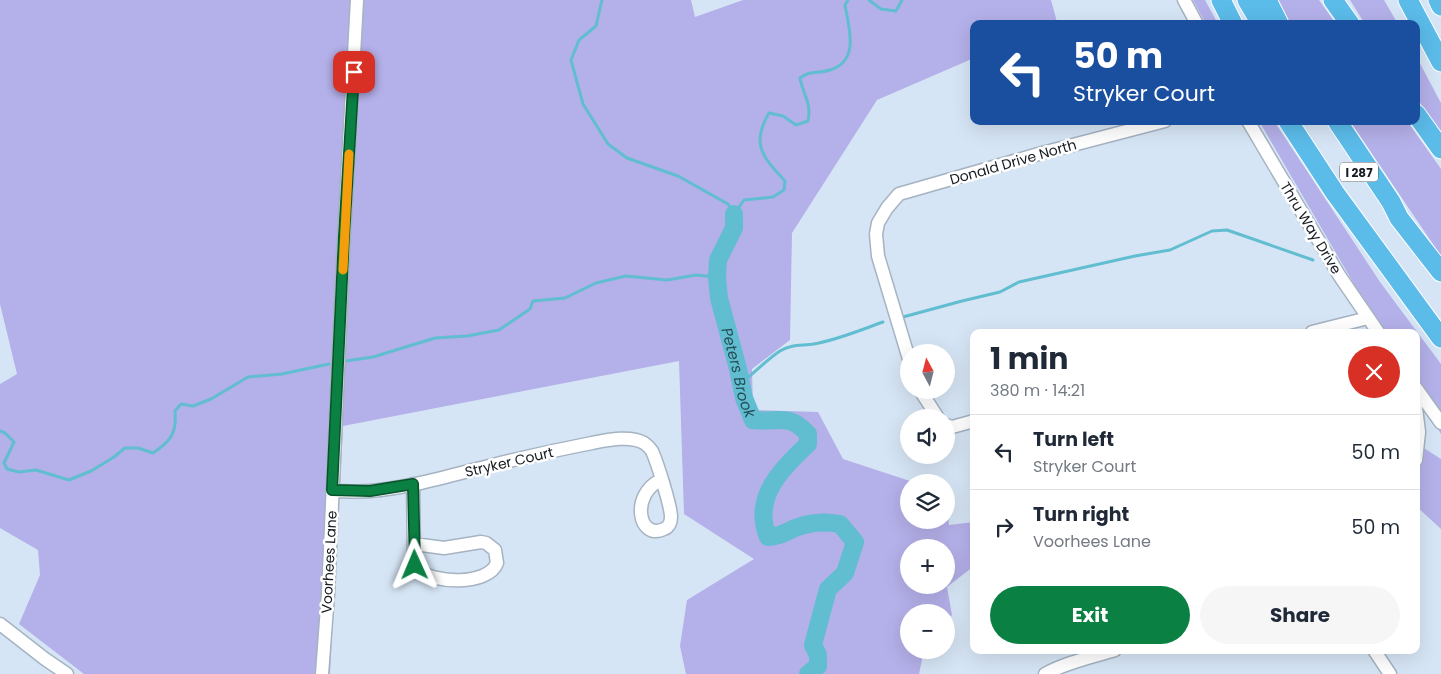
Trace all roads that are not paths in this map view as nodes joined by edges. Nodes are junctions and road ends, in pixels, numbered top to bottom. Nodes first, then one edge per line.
1 (357, 0) edge
2 (1184, 0) edge
3 (1221, 0) edge
4 (1248, 0) edge
5 (1267, 0) edge
6 (1333, 0) edge
7 (1408, 0) edge
8 (1438, 0) edge
9 (1441, 6) edge
10 (1195, 20) edge
11 (1231, 20) edge
12 (1259, 20) edge
13 (1278, 20) edge
14 (1347, 20) edge
15 (1419, 20) edge
16 (1420, 23) edge
17 (1441, 62) edge
18 (1420, 120) edge
19 (1150, 125) edge
20 (1250, 125) edge
21 (1291, 125) edge
22 (1326, 125) edge
23 (1340, 125) edge
24 (1441, 149) edge
25 (1399, 218) junction
26 (1441, 272) edge
27 (1368, 318) junction
28 (1324, 329) edge
29 (1376, 329) edge
30 (1441, 338) edge
31 (904, 344) edge
32 (1420, 394) edge
33 (970, 422) edge
34 (1441, 423) edge
35 (955, 426) edge
36 (661, 480) dead end
37 (413, 484) junction
38 (332, 490) junction
39 (414, 544) junction
40 (0, 624) edge
41 (1100, 654) edge
42 (1377, 654) edge
43 (67, 674) edge
44 (322, 674) edge
45 (1045, 674) edge
46 (1390, 674) edge

1 - 38 street, Voorhees Lane
2 - 10 street
3 - 11 highway
4 - 12 highway
5 - 13 highway
6 - 14 highway
7 - 15 highway
8 - 9 highway
16 - 17 highway
18 - 24 highway
19 - 31 street, Donald Drive North
20 - 27 street, Thru Way Drive
21 - 30 highway
22 - 25 highway, I 287
23 - 25 highway, I 287
25 - 26 highway, I 287
27 - 28 street
27 - 29 street, Thru Way Drive
32 - 34 street
33 - 35 street
36 - 37 street, Stryker Court
37 - 38 street, Stryker Court
37 - 39 street
38 - 44 street, Voorhees Lane
39 - 39 street
40 - 43 street
41 - 45 street
42 - 46 street

